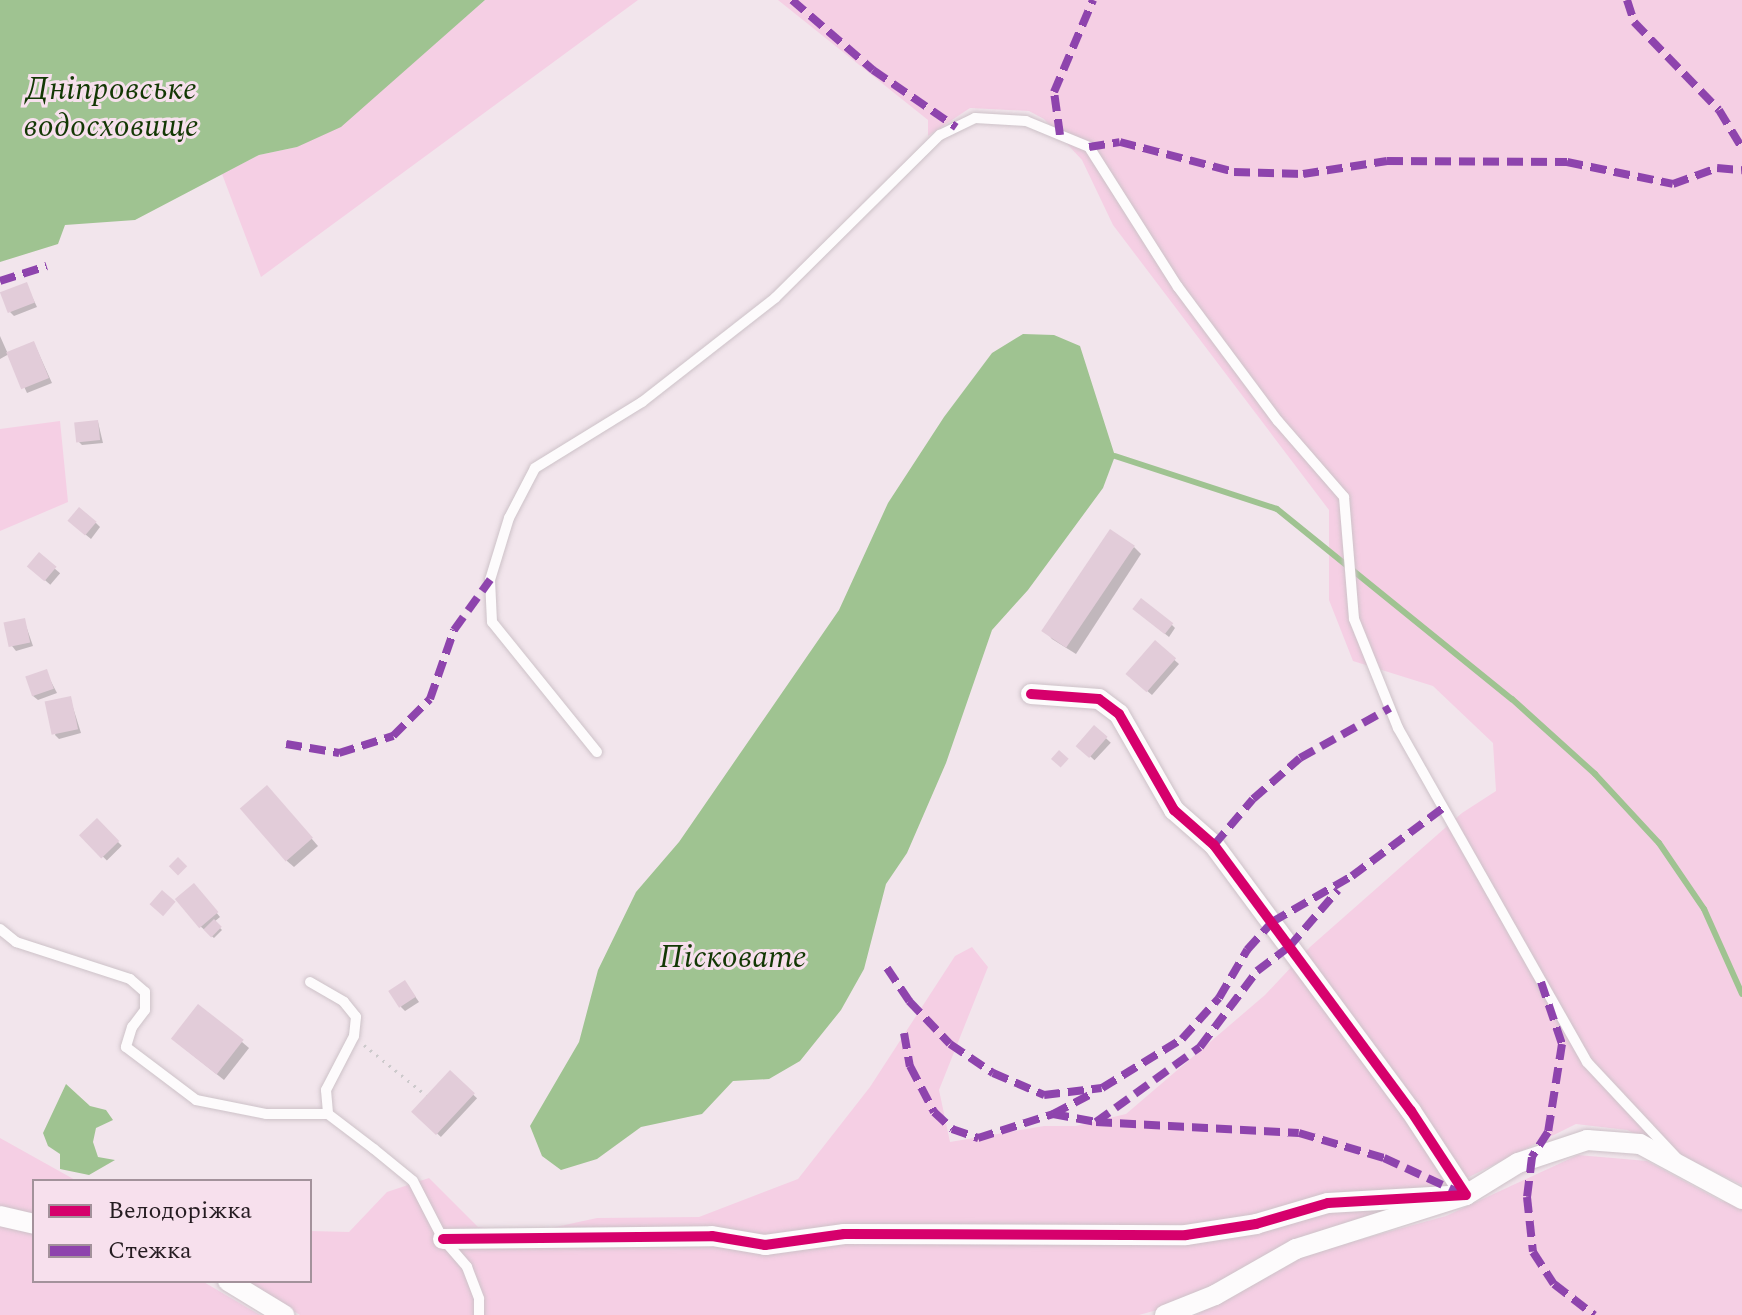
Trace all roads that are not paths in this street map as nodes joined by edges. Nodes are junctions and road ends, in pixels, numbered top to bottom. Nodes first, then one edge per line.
1 (1031, 694) dead end
2 (597, 752) dead end
3 (0, 929) edge
4 (310, 982) dead end
5 (328, 1114) junction
6 (1690, 1171) junction
7 (1466, 1195) junction
8 (1742, 1199) edge
9 (0, 1216) edge
10 (32, 1224) edge
11 (443, 1239) junction
12 (231, 1283) edge
13 (284, 1315) edge
14 (479, 1315) edge
15 (1165, 1315) edge

1 - 7 street
2 - 6 lane
3 - 5 lane
4 - 5 lane
5 - 11 lane
6 - 7 street
6 - 8 street
7 - 11 street
7 - 15 street
9 - 10 street
11 - 14 lane
12 - 13 street

